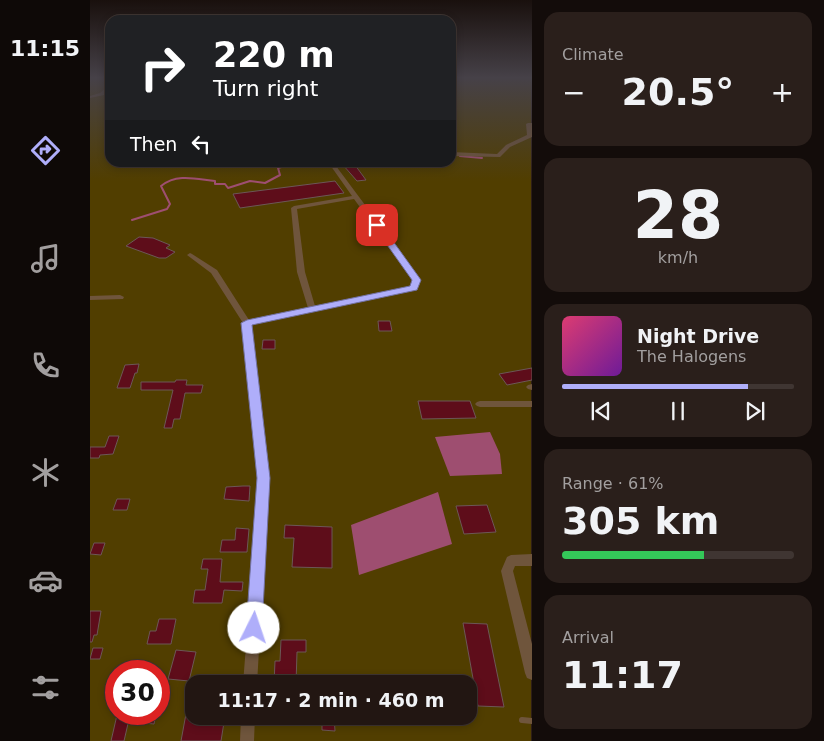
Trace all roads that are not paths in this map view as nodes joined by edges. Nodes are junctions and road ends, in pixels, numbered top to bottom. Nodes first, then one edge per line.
1 (532, 124) edge
2 (456, 154) edge
3 (334, 167) edge
4 (357, 198) junction
5 (190, 255) dead end
6 (120, 297) dead end
7 (90, 298) edge
8 (312, 309) junction
9 (247, 323) junction
10 (480, 404) dead end
11 (532, 404) edge
12 (532, 560) edge
13 (532, 673) edge
14 (251, 675) edge
15 (522, 720) dead end
16 (532, 720) edge
17 (248, 725) edge
18 (247, 741) edge

1 - 2 street
3 - 4 street
4 - 8 street
4 - 8 street
5 - 9 street
6 - 7 street
8 - 9 street
9 - 14 street
10 - 11 street
12 - 13 street
15 - 16 lane
17 - 18 street

